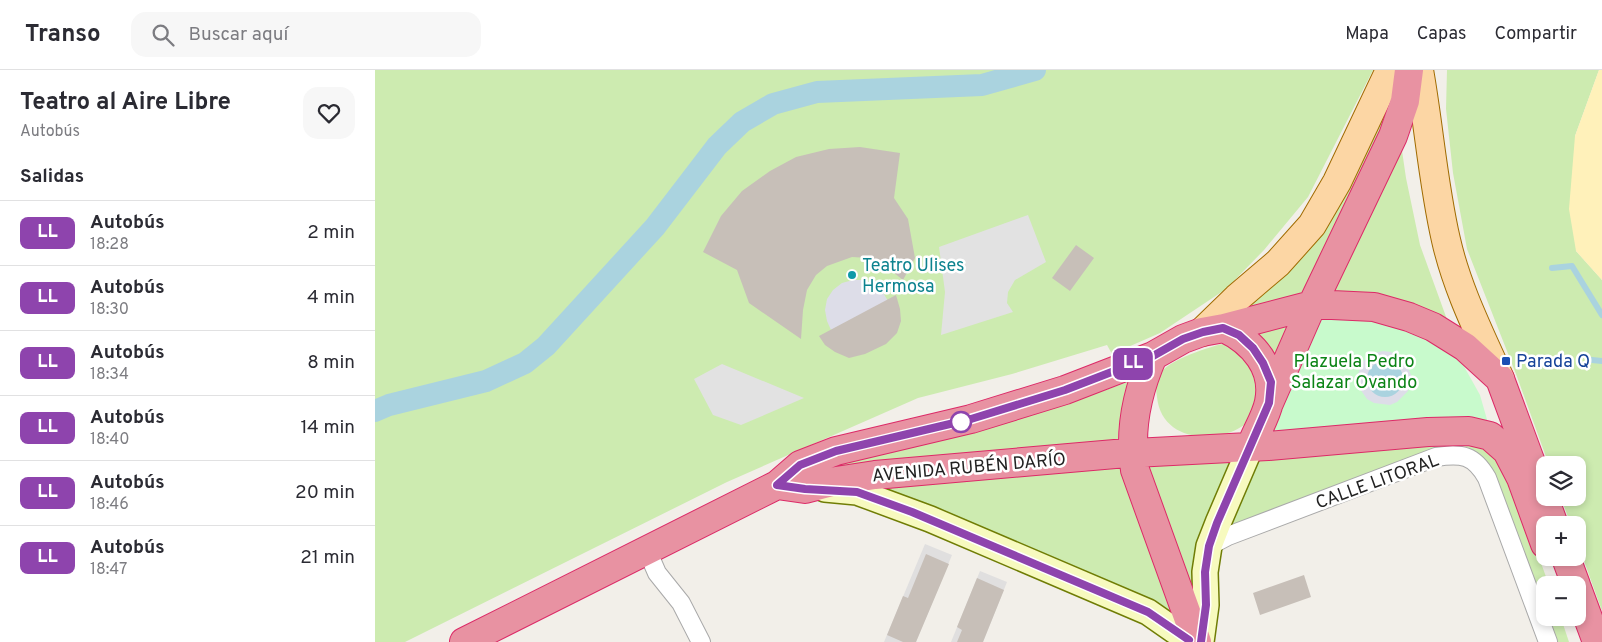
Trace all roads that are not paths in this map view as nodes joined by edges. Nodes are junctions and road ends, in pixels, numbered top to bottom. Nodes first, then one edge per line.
1 (1390, 70) edge
2 (1409, 70) edge
3 (1419, 70) edge
4 (1312, 305) junction
5 (1213, 330) junction
6 (1153, 356) junction
7 (1500, 379) junction
8 (1269, 403) junction
9 (1251, 446) junction
10 (1133, 454) junction
11 (777, 485) junction
12 (805, 489) junction
13 (1551, 516) edge
14 (1536, 519) edge
15 (1209, 546) junction
16 (647, 550) junction
17 (1586, 612) edge
18 (1574, 626) edge
19 (463, 642) edge
20 (701, 642) edge
21 (1191, 642) edge
22 (1199, 642) edge
23 (1548, 642) edge
24 (1580, 642) edge
25 (1597, 642) edge

1 - 5 main road
2 - 4 highway
3 - 7 main road
4 - 5 highway
4 - 7 highway
4 - 8 highway
5 - 6 highway
5 - 8 highway
6 - 10 highway
6 - 11 highway, AVENIDA RUBÉN DARÍO
7 - 13 highway
8 - 9 highway
9 - 10 highway
9 - 14 highway
9 - 15 main road
10 - 12 highway, AVENIDA RUBÉN DARÍO
10 - 22 highway
11 - 12 highway, AVENIDA RUBÉN DARÍO
11 - 16 highway, AVENIDA RUBÉN DARÍO
12 - 21 main road
15 - 22 main road
15 - 23 street, CALLE LITORAL
16 - 19 highway, AVENIDA RUBÉN DARÍO
16 - 20 street
17 - 25 highway
18 - 24 highway

